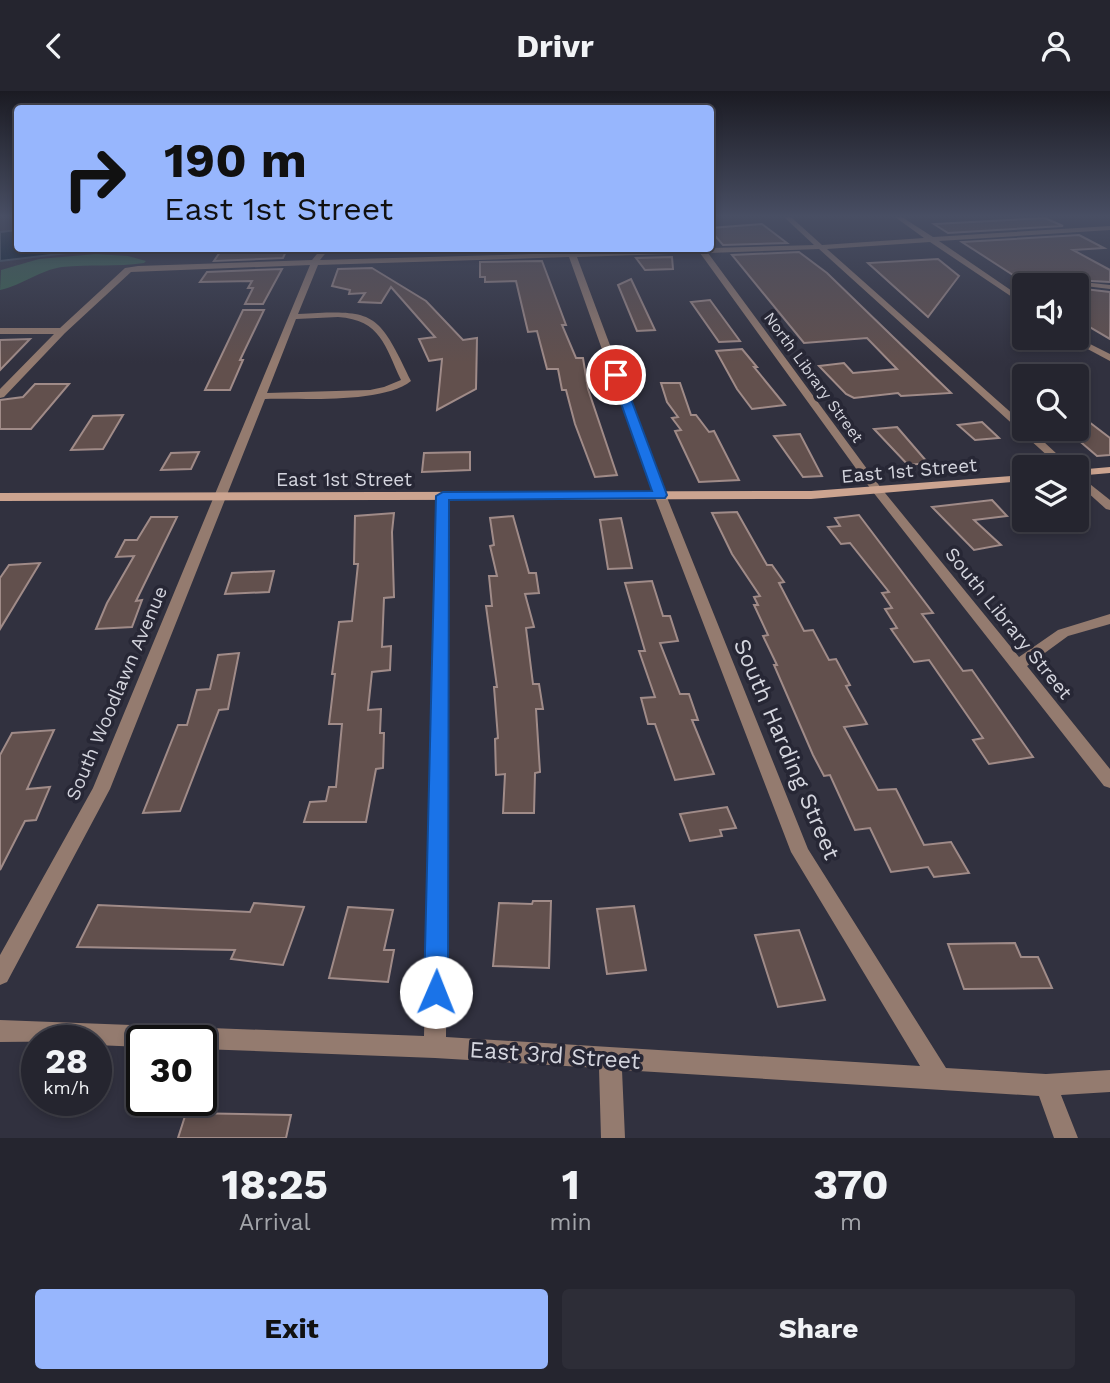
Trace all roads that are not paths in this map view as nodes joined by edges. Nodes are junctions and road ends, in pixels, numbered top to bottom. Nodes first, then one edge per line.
1 (192, 266) edge
2 (314, 266) edge
3 (576, 266) edge
4 (714, 266) edge
5 (841, 266) edge
6 (971, 266) edge
7 (1089, 285) edge
8 (1001, 286) junction
9 (1012, 286) edge
10 (1110, 287) edge
11 (1012, 294) edge
12 (295, 317) junction
13 (0, 331) edge
14 (62, 331) junction
15 (1089, 347) edge
16 (1110, 358) edge
17 (0, 395) edge
18 (261, 396) junction
19 (1053, 455) edge
20 (1110, 470) edge
21 (1089, 473) edge
22 (1012, 479) edge
23 (1089, 487) edge
24 (877, 490) junction
25 (660, 495) junction
26 (219, 496) junction
27 (443, 496) junction
28 (0, 497) edge
29 (1110, 506) edge
30 (1110, 619) edge
31 (1018, 665) junction
32 (1110, 781) edge
33 (0, 975) edge
34 (0, 1031) edge
35 (436, 1047) junction
36 (610, 1059) junction
37 (941, 1080) junction
38 (1110, 1081) edge
39 (1046, 1085) junction
40 (613, 1138) edge
41 (1066, 1138) edge

1 - 14 street
2 - 12 street, South Woodlawn Avenue
3 - 25 street, South Harding Street
4 - 24 street, North Library Street
5 - 19 street
6 - 8 street
7 - 10 street
8 - 9 street
8 - 11 street
12 - 18 street, South Woodlawn Avenue
12 - 18 street
13 - 14 street
14 - 17 street
15 - 16 street
18 - 26 street, South Woodlawn Avenue
20 - 21 street
22 - 24 street, East 1st Street
23 - 29 street
24 - 25 street, East 1st Street
24 - 31 street, South Library Street
25 - 27 street, East 1st Street
25 - 37 street, South Harding Street
26 - 27 street, East 1st Street
26 - 28 street, East 1st Street
26 - 33 street, South Woodlawn Avenue
27 - 35 street
30 - 31 street
31 - 32 street, South Library Street
34 - 35 street, East 3rd Street
35 - 36 street, East 3rd Street
36 - 37 street, East 3rd Street
36 - 40 street
37 - 39 street, East 3rd Street
38 - 39 street, East 3rd Street
39 - 41 street

